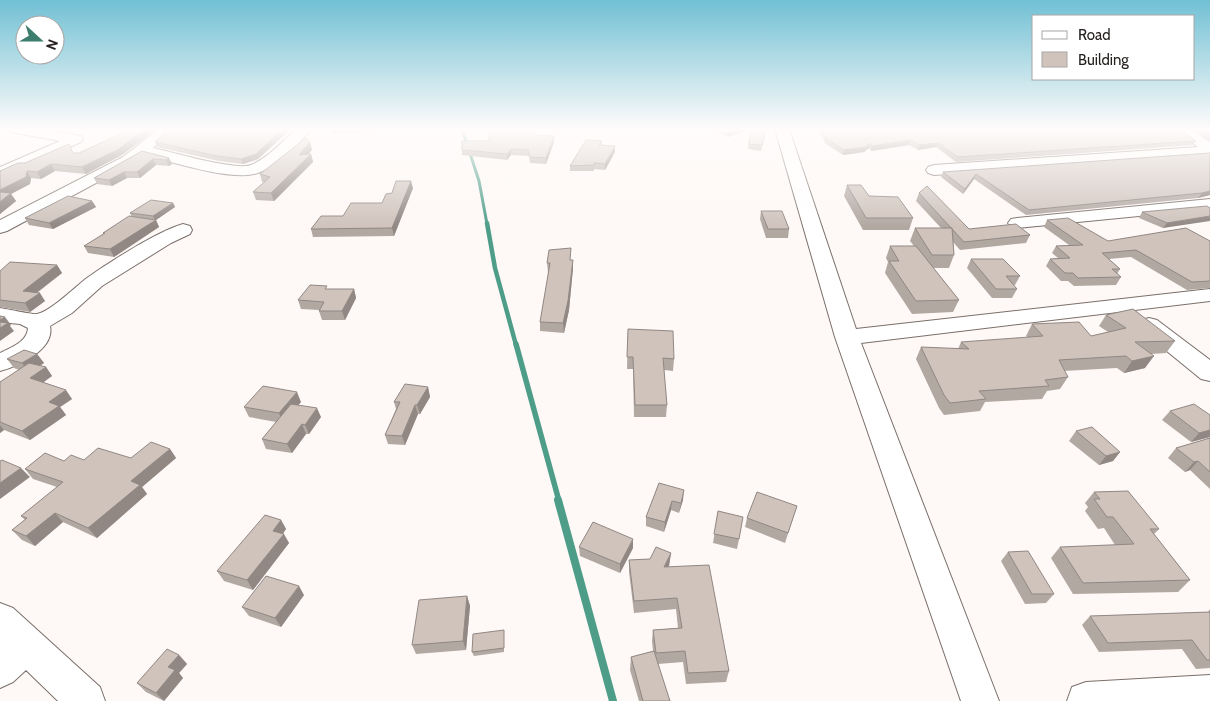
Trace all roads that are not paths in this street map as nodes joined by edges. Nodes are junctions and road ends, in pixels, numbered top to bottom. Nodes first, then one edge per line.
1 (25, 162) edge
2 (125, 162) edge
3 (198, 162) edge
4 (265, 162) edge
5 (797, 162) edge
6 (1048, 162) edge
7 (934, 170) dead end
8 (0, 173) edge
9 (1210, 204) edge
10 (1017, 222) edge
11 (0, 227) edge
12 (184, 230) dead end
13 (1210, 295) edge
14 (1124, 306) junction
15 (0, 315) edge
16 (37, 324) junction
17 (847, 337) junction
18 (0, 363) edge
19 (1210, 373) edge
20 (0, 620) edge
21 (26, 645) junction
22 (0, 670) edge
23 (1210, 694) edge
24 (86, 701) edge
25 (980, 701) edge
26 (1086, 701) edge

1 - 8 street
2 - 11 street
3 - 4 street
5 - 17 street
6 - 7 street
9 - 10 street
12 - 16 street
13 - 14 street
14 - 17 street
14 - 19 street
15 - 16 street
16 - 18 street
17 - 25 street
20 - 21 street
21 - 22 street
21 - 24 street
23 - 26 street

